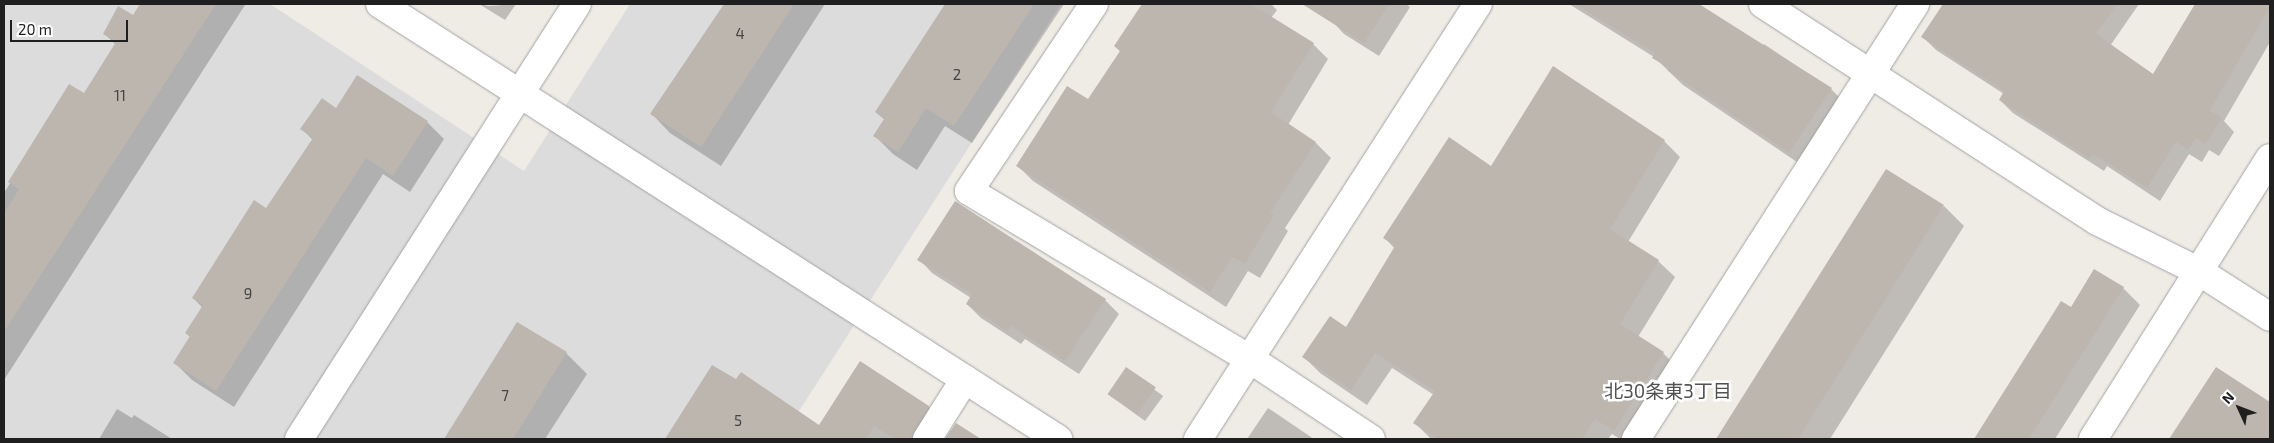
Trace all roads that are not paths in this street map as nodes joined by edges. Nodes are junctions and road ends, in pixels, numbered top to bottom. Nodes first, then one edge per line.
1 (380, 4) edge
2 (577, 4) edge
3 (1094, 4) edge
4 (1478, 4) edge
5 (1763, 4) edge
6 (1915, 4) edge
7 (1870, 74) junction
8 (521, 94) junction
9 (2270, 158) edge
10 (2200, 272) junction
11 (2270, 317) edge
12 (1250, 359) junction
13 (965, 380) junction
14 (299, 439) edge
15 (927, 439) edge
16 (1058, 439) edge
17 (1198, 439) edge
18 (1371, 439) edge
19 (1636, 439) edge
20 (2093, 439) edge

1 - 8 street
2 - 8 street
3 - 12 street
4 - 12 street
5 - 7 street
6 - 7 street
7 - 10 street
7 - 19 street
8 - 13 street
8 - 14 street
9 - 10 street
10 - 11 street
10 - 20 street
12 - 17 street
12 - 18 street
13 - 15 street
13 - 16 street

